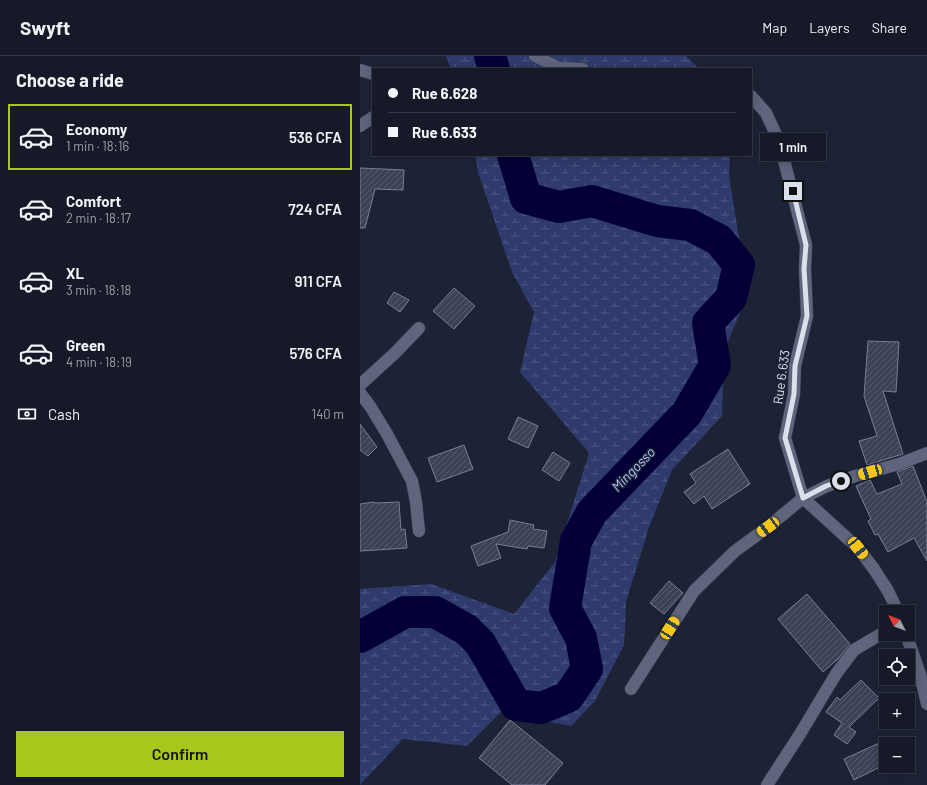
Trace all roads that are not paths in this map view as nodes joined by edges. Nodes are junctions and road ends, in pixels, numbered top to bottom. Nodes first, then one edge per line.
1 (535, 56) edge
2 (554, 68) edge
3 (360, 70) edge
4 (372, 74) edge
5 (752, 97) edge
6 (372, 118) edge
7 (360, 126) edge
8 (419, 328) dead end
9 (360, 386) edge
10 (360, 393) edge
11 (927, 453) edge
12 (803, 498) junction
13 (419, 531) dead end
14 (894, 605) edge
15 (879, 635) edge
16 (908, 641) edge
17 (631, 689) dead end
18 (927, 704) edge
19 (766, 785) edge

1 - 2 street
3 - 4 street
5 - 12 street, Rue 6.633
6 - 7 street
8 - 9 street
10 - 13 street
11 - 12 street
12 - 14 street
12 - 17 street
15 - 19 street
16 - 18 street

